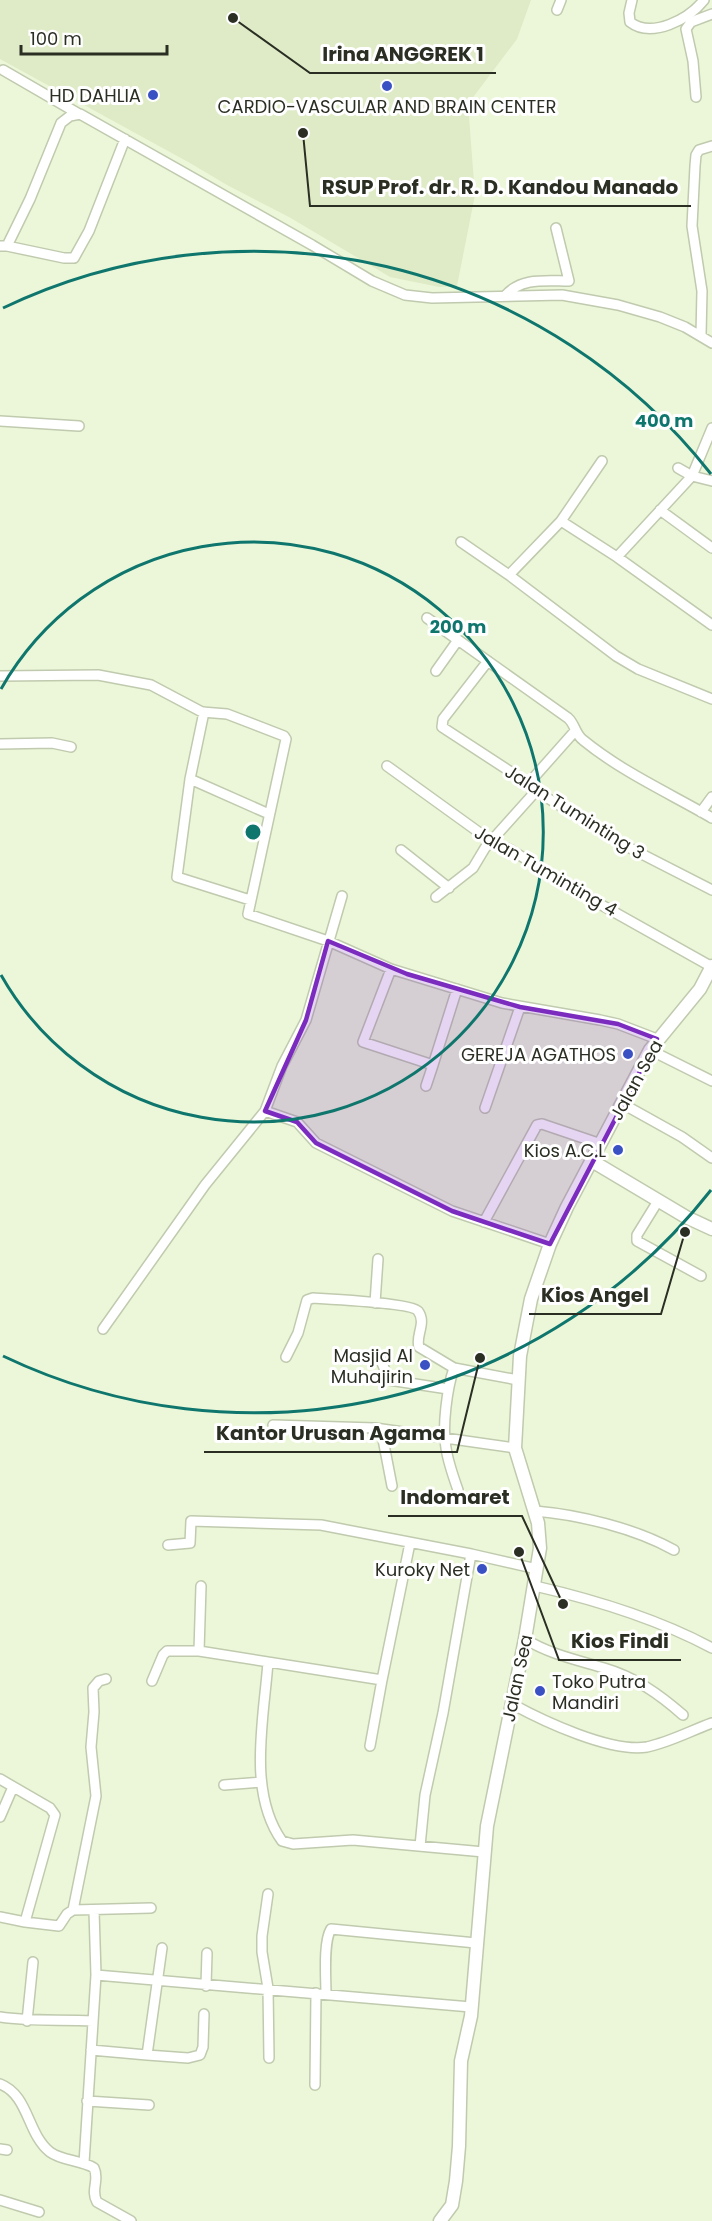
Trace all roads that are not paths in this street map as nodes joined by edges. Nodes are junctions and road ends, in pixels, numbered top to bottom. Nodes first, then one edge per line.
1 (561, 0) edge
2 (632, 0) edge
3 (704, 0) edge
4 (557, 10) dead end
5 (712, 14) edge
6 (3, 70) dead end
7 (696, 98) dead end
8 (80, 114) junction
9 (125, 139) junction
10 (712, 146) edge
11 (556, 228) dead end
12 (4, 246) edge
13 (505, 296) junction
14 (701, 336) junction
15 (712, 343) edge
16 (0, 421) edge
17 (79, 426) dead end
18 (712, 428) edge
19 (602, 461) dead end
20 (678, 468) dead end
21 (692, 476) junction
22 (712, 481) edge
23 (660, 510) junction
24 (561, 521) junction
25 (461, 542) dead end
26 (712, 548) edge
27 (617, 557) junction
28 (508, 575) junction
29 (428, 618) dead end
30 (712, 625) edge
31 (458, 640) junction
32 (488, 660) junction
33 (436, 671) dead end
34 (0, 676) edge
35 (712, 699) edge
36 (204, 712) junction
37 (575, 731) junction
38 (0, 744) edge
39 (71, 747) dead end
40 (387, 766) dead end
41 (190, 779) junction
42 (532, 787) junction
43 (712, 797) edge
44 (701, 812) junction
45 (269, 814) junction
46 (712, 818) edge
47 (491, 841) junction
48 (401, 850) dead end
49 (449, 888) junction
50 (712, 890) edge
51 (342, 896) dead end
52 (436, 897) dead end
53 (250, 900) junction
54 (328, 941) junction
55 (712, 966) edge
56 (391, 969) junction
57 (457, 989) junction
58 (519, 1007) junction
59 (653, 1044) junction
60 (433, 1065) junction
61 (712, 1081) edge
62 (426, 1086) dead end
63 (621, 1103) junction
64 (485, 1108) dead end
65 (265, 1111) junction
66 (601, 1144) junction
67 (712, 1158) edge
68 (592, 1161) junction
69 (658, 1201) junction
70 (484, 1222) junction
71 (712, 1229) edge
72 (550, 1244) junction
73 (378, 1259) dead end
74 (701, 1276) dead end
75 (375, 1303) junction
76 (103, 1329) dead end
77 (286, 1357) dead end
78 (380, 1358) dead end
79 (454, 1368) junction
80 (518, 1380) junction
81 (448, 1389) junction
82 (273, 1425) dead end
83 (381, 1429) junction
84 (444, 1439) junction
85 (515, 1448) junction
86 (392, 1486) dead end
87 (458, 1490) dead end
88 (535, 1511) junction
89 (410, 1543) junction
90 (168, 1545) dead end
91 (674, 1550) dead end
92 (471, 1554) junction
93 (537, 1569) junction
94 (201, 1587) dead end
95 (535, 1587) junction
96 (525, 1639) junction
97 (712, 1648) edge
98 (199, 1651) junction
99 (268, 1662) junction
100 (106, 1679) dead end
101 (382, 1680) junction
102 (152, 1681) dead end
103 (512, 1704) junction
104 (683, 1715) dead end
105 (712, 1723) edge
106 (370, 1746) dead end
107 (0, 1779) edge
108 (261, 1782) junction
109 (224, 1785) dead end
110 (13, 1787) junction
111 (0, 1817) edge
112 (420, 1846) junction
113 (484, 1852) junction
114 (268, 1894) dead end
115 (151, 1908) dead end
116 (73, 1910) junction
117 (94, 1911) junction
118 (0, 1917) edge
119 (25, 1922) junction
120 (476, 1943) junction
121 (162, 1948) dead end
122 (207, 1953) dead end
123 (33, 1962) dead end
124 (96, 1975) junction
125 (157, 1981) junction
126 (206, 1986) junction
127 (268, 1988) junction
128 (321, 1994) junction
129 (471, 2007) junction
130 (204, 2014) dead end
131 (0, 2017) edge
132 (27, 2021) junction
133 (93, 2021) junction
134 (91, 2050) junction
135 (147, 2055) junction
136 (269, 2058) dead end
137 (0, 2084) edge
138 (315, 2085) dead end
139 (87, 2101) junction
140 (149, 2105) dead end
141 (84, 2163) junction
142 (0, 2200) edge
143 (39, 2212) dead end
144 (131, 2221) edge
145 (440, 2221) edge

1 - 4 street
2 - 3 street
5 - 7 street
6 - 8 street
8 - 9 street
8 - 12 street
9 - 12 street
9 - 13 street
10 - 14 street
11 - 13 street
13 - 14 street
14 - 15 street
16 - 17 street
18 - 21 street
19 - 24 street
20 - 21 street
21 - 22 street
21 - 23 street
23 - 26 street
23 - 27 street
24 - 27 street
24 - 28 street
25 - 28 street
27 - 30 street
28 - 35 street
29 - 31 street
31 - 32 street
31 - 33 street
32 - 37 street
32 - 42 street, Jalan Tuminting 3
34 - 36 street
36 - 41 street
36 - 45 street
37 - 42 street
37 - 44 street
38 - 39 street
40 - 47 street, Jalan Tuminting 4
41 - 45 street
41 - 53 street
42 - 47 street
42 - 50 street, Jalan Tuminting 3
43 - 44 street
44 - 46 street
45 - 53 street
47 - 49 street
47 - 55 street, Jalan Tuminting 4
48 - 49 street
49 - 52 street
51 - 54 street
53 - 54 street
54 - 56 street
54 - 65 street
55 - 59 main road, Jalan Sea
56 - 57 street
56 - 60 street
57 - 58 street
57 - 60 street
58 - 59 street
58 - 64 street
59 - 61 street
59 - 63 main road, Jalan Sea
60 - 62 street
63 - 66 main road, Jalan Sea
63 - 67 street
65 - 70 street
65 - 76 street
66 - 68 main road, Jalan Sea
66 - 70 street
68 - 69 main road
68 - 72 main road, Jalan Sea
69 - 71 main road
69 - 74 street
70 - 72 street
72 - 80 main road, Jalan Sea
73 - 75 street
75 - 77 street
75 - 79 street
78 - 81 street
79 - 80 street
79 - 81 street
80 - 85 main road, Jalan Sea
81 - 84 street
82 - 83 street
83 - 84 street
83 - 86 street
84 - 85 street
84 - 87 street
85 - 88 main road, Jalan Sea
88 - 91 street
88 - 93 main road, Jalan Sea
89 - 90 street
89 - 92 street
89 - 101 street
92 - 93 street
92 - 112 street
93 - 95 main road, Jalan Sea
94 - 98 street
95 - 96 main road, Jalan Sea
95 - 97 street
96 - 103 main road, Jalan Sea
96 - 104 street
98 - 99 street
98 - 102 street
99 - 101 street
99 - 108 street
100 - 116 street
101 - 106 street
103 - 105 street
103 - 113 main road, Jalan Sea
107 - 110 street
108 - 109 street
108 - 112 street
110 - 111 street
110 - 119 street
112 - 113 street
113 - 120 main road, Jalan Sea
114 - 127 street
115 - 117 street
116 - 117 street
116 - 119 street
117 - 124 street
118 - 119 street
120 - 128 street
120 - 129 main road, Jalan Sea
121 - 125 street
122 - 126 street
123 - 132 street
124 - 125 street
124 - 133 street
125 - 126 street
125 - 135 street
126 - 127 street
127 - 128 street
127 - 136 street
128 - 129 street
128 - 138 street
129 - 145 main road, Jalan Sea
130 - 135 street
131 - 132 street
132 - 133 street
133 - 134 street
134 - 135 street
134 - 139 street
137 - 141 street
139 - 140 street
139 - 141 street
141 - 144 street
142 - 143 street

